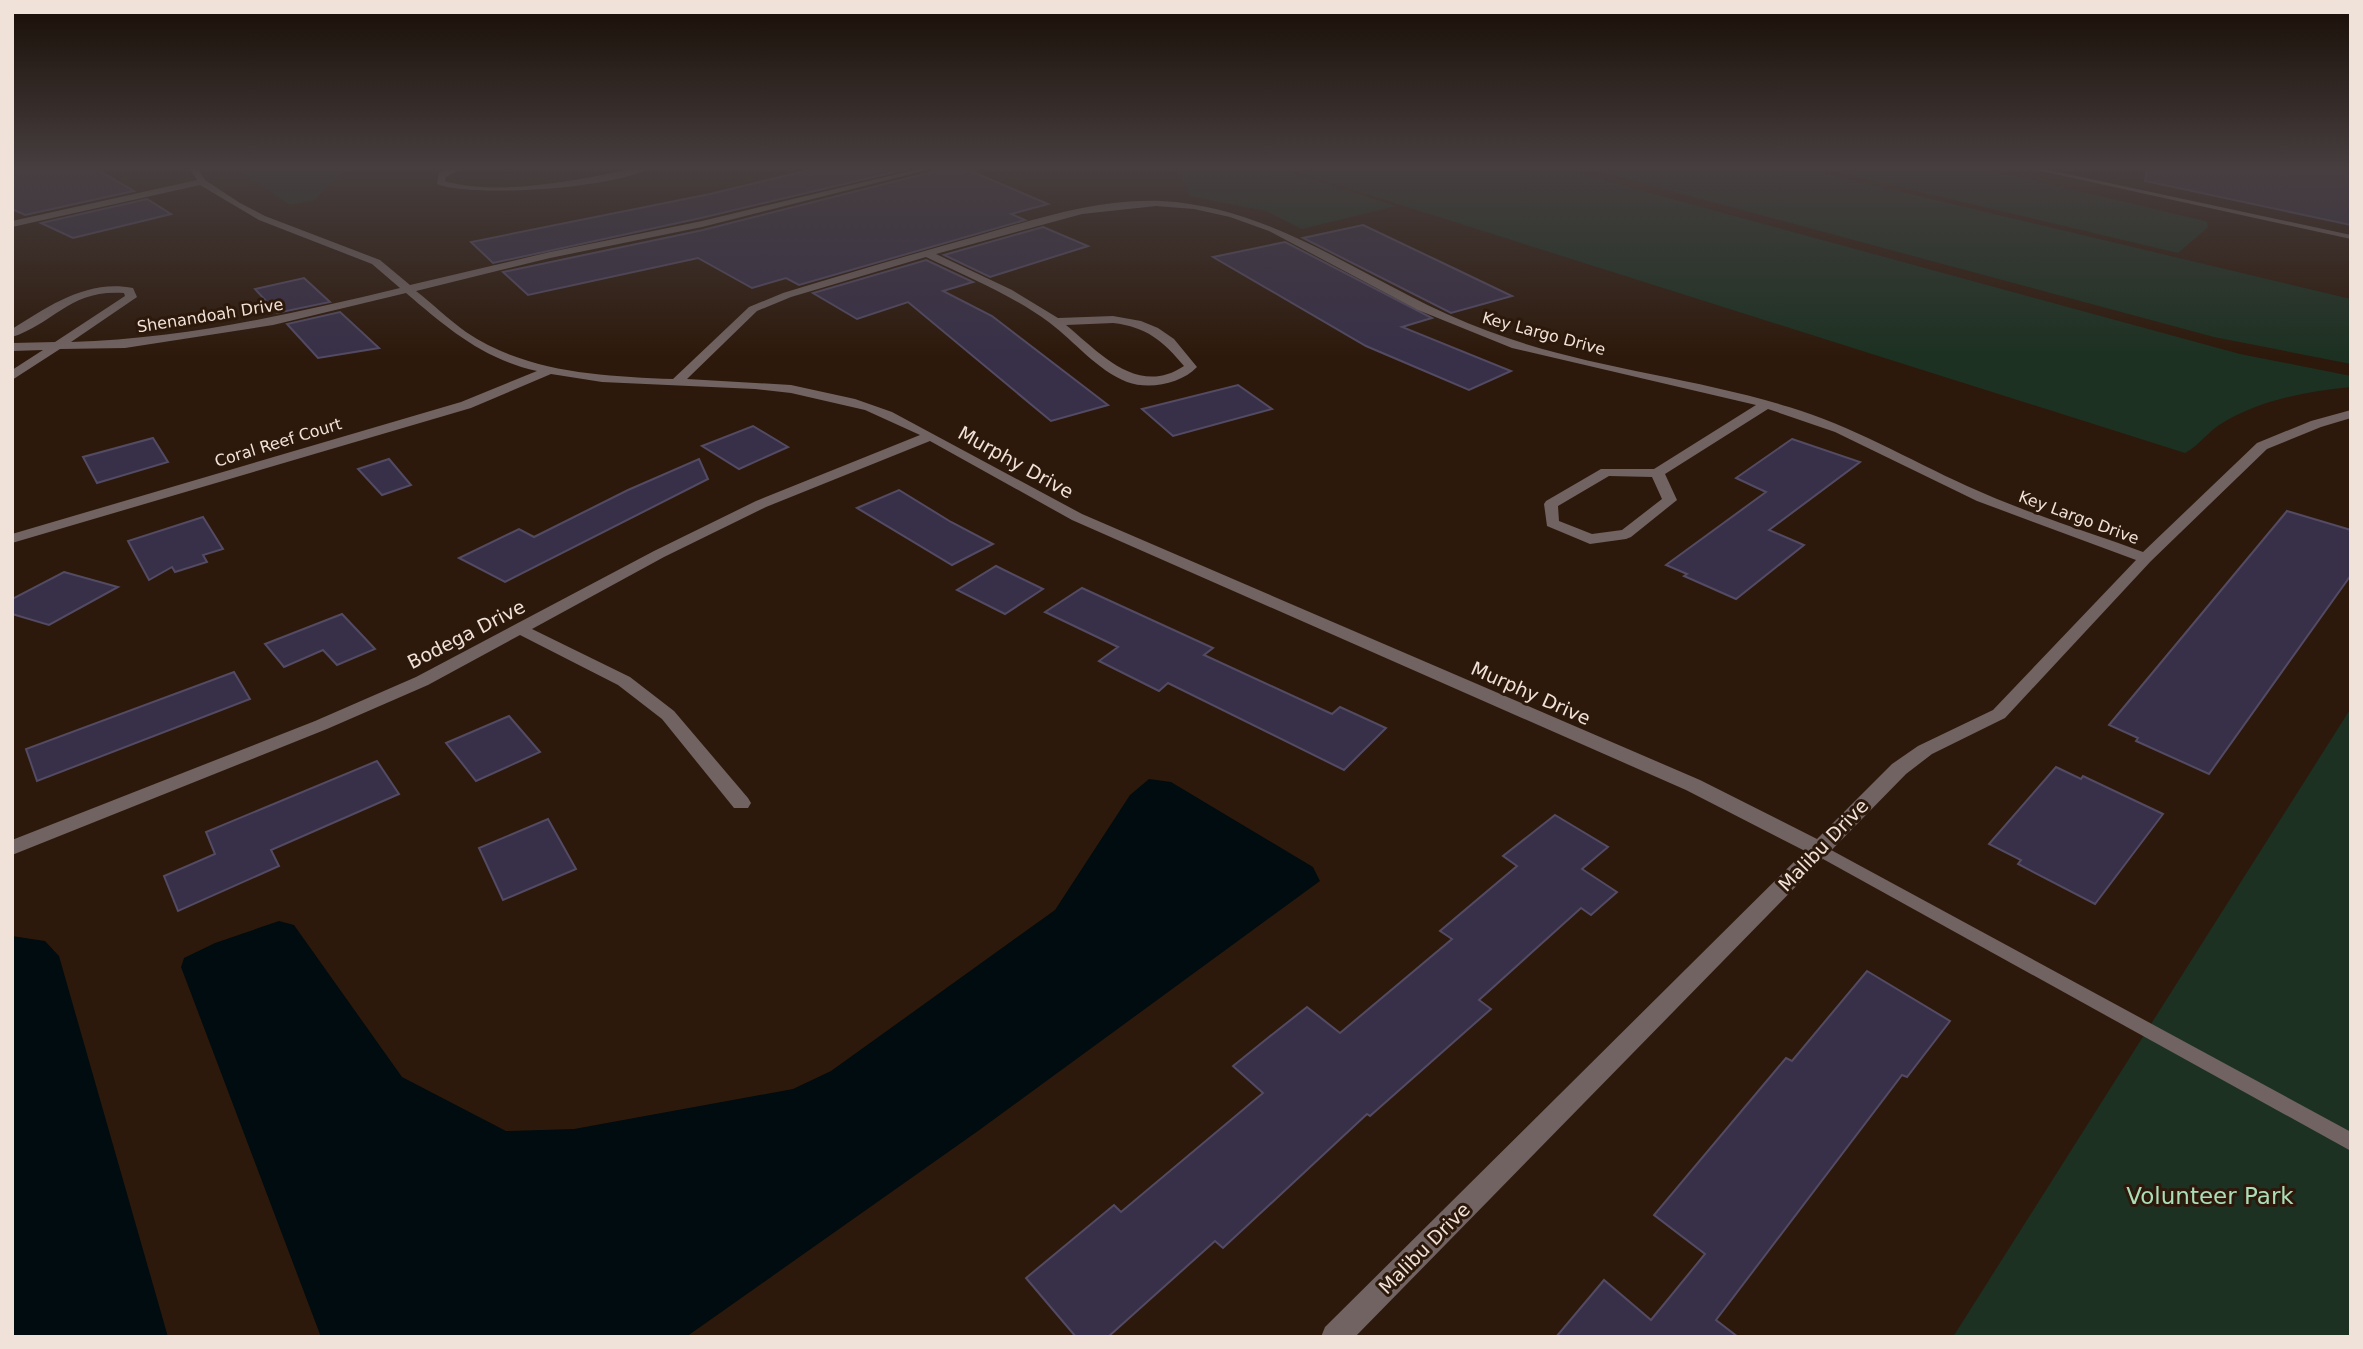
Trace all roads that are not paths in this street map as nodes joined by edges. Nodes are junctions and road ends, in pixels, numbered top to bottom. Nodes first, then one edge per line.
1 (299, 232) edge
2 (663, 232) edge
3 (1004, 232) edge
4 (1279, 232) edge
5 (2328, 232) edge
6 (2351, 237) edge
7 (926, 254) junction
8 (409, 290) junction
9 (1055, 321) junction
10 (12, 334) edge
11 (12, 347) edge
12 (57, 348) junction
13 (550, 370) junction
14 (12, 376) edge
15 (678, 381) junction
16 (1764, 405) junction
17 (2351, 414) edge
18 (930, 436) junction
19 (1657, 473) junction
20 (12, 539) edge
21 (2146, 558) junction
22 (522, 630) junction
23 (741, 803) dead end
24 (12, 848) edge
25 (1820, 850) junction
26 (2351, 1142) edge
27 (1335, 1337) edge

1 - 8 street, Murphy Drive
2 - 8 street, Shenandoah Drive
3 - 7 street, Key Largo Drive
4 - 16 street, Key Largo Drive
5 - 6 lane
7 - 9 street
7 - 15 street, Key Largo Drive
8 - 12 street, Shenandoah Drive
8 - 13 street, Murphy Drive
9 - 9 street
10 - 12 street
11 - 12 street, Shenandoah Drive
12 - 14 street
13 - 15 street, Murphy Drive
13 - 20 street, Coral Reef Court
15 - 18 street, Murphy Drive
16 - 19 street
16 - 21 street, Key Largo Drive
17 - 21 street, Malibu Drive
18 - 22 street, Bodega Drive
18 - 25 street, Murphy Drive
19 - 19 street
21 - 25 street, Malibu Drive
22 - 23 street
22 - 24 street, Bodega Drive
25 - 26 lane
25 - 27 street, Malibu Drive

